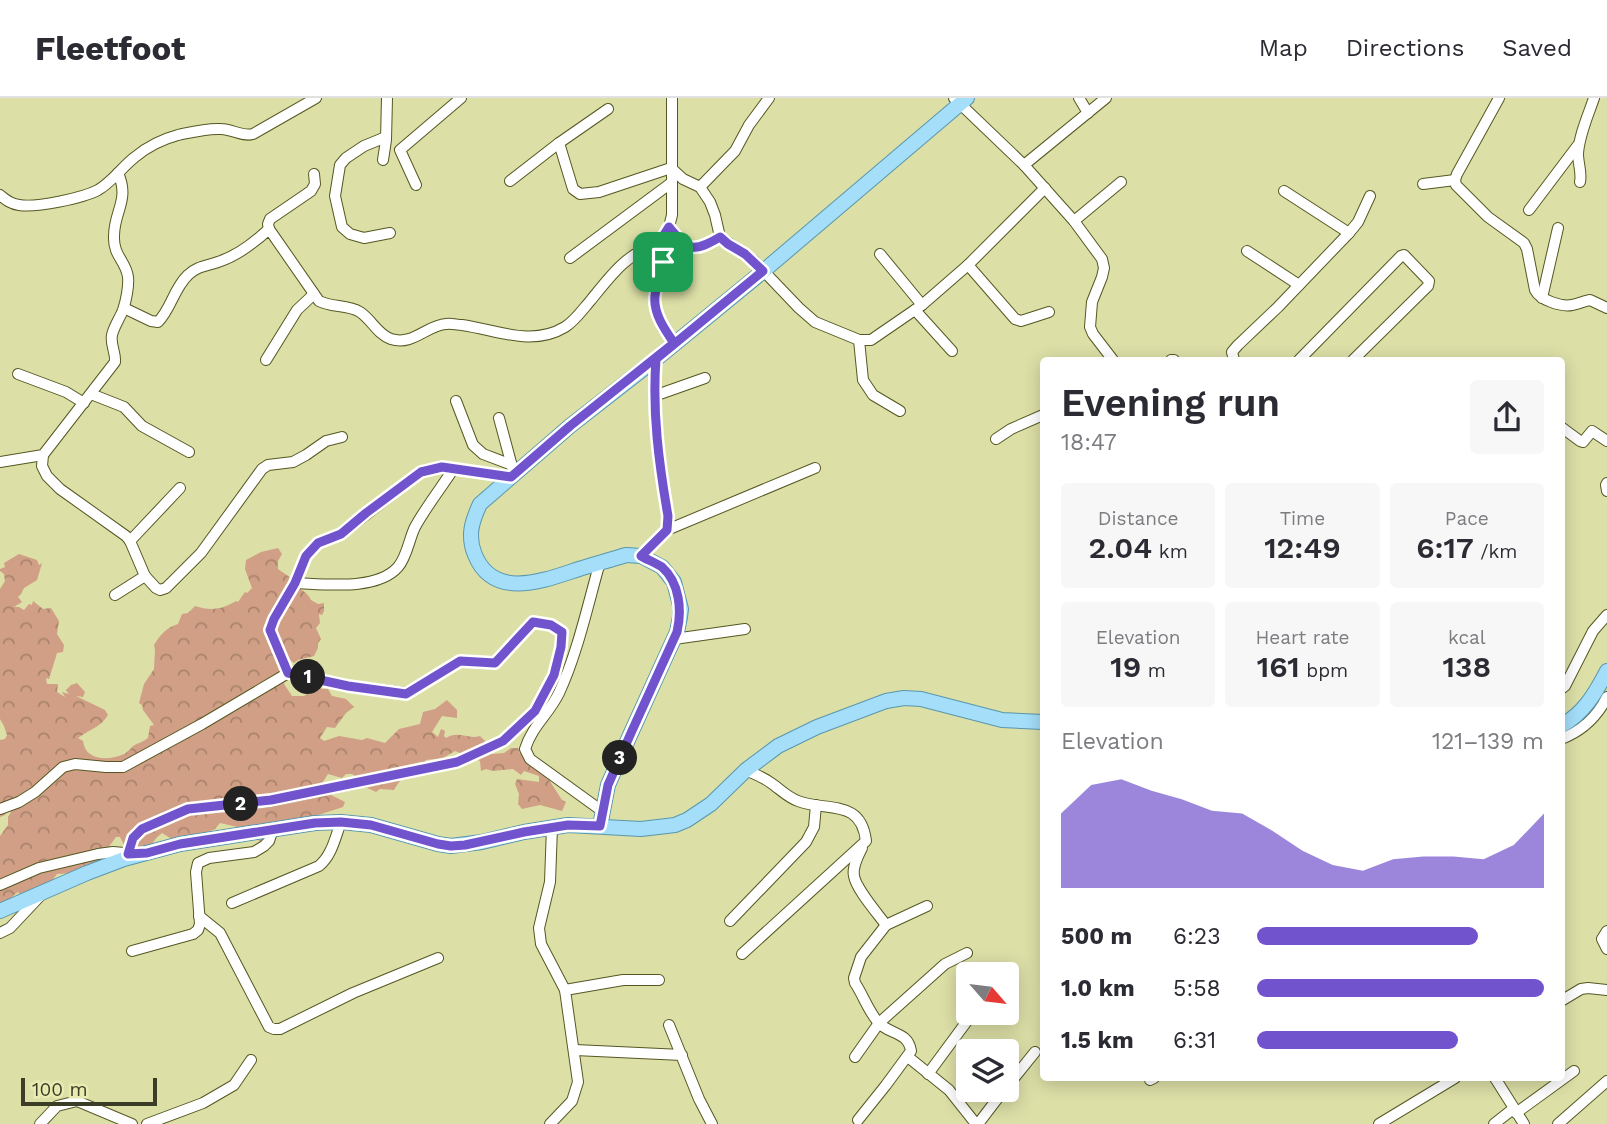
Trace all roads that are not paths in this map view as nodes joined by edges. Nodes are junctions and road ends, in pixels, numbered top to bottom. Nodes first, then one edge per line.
1 (316, 98) edge
2 (387, 98) edge
3 (460, 98) edge
4 (671, 98) edge
5 (769, 98) edge
6 (1079, 98) edge
7 (1106, 98) edge
8 (1499, 98) edge
9 (1594, 98) edge
10 (960, 100) edge
11 (608, 108) dead end
12 (1088, 113) junction
13 (386, 137) junction
14 (1579, 142) junction
15 (559, 143) junction
16 (383, 160) dead end
17 (1024, 165) junction
18 (671, 168) junction
19 (118, 173) junction
20 (314, 174) dead end
21 (1455, 180) junction
22 (510, 181) dead end
23 (1121, 182) dead end
24 (1580, 182) dead end
25 (671, 183) junction
26 (1423, 184) dead end
27 (416, 185) dead end
28 (700, 187) junction
29 (1045, 188) junction
30 (1284, 191) dead end
31 (0, 195) edge
32 (1370, 196) dead end
33 (1529, 210) dead end
34 (1074, 220) junction
35 (669, 227) junction
36 (1558, 228) dead end
37 (270, 229) junction
38 (390, 233) dead end
39 (1349, 233) junction
40 (720, 237) junction
41 (659, 243) junction
42 (1247, 251) dead end
43 (880, 254) dead end
44 (570, 258) dead end
45 (968, 265) junction
46 (763, 271) junction
47 (1299, 285) junction
48 (314, 294) junction
49 (1542, 298) junction
50 (918, 307) junction
51 (124, 308) junction
52 (1607, 308) edge
53 (1049, 312) dead end
54 (859, 340) junction
55 (674, 343) junction
56 (952, 351) dead end
57 (1111, 357) edge
58 (1233, 357) edge
59 (1302, 357) edge
60 (1356, 357) edge
61 (656, 359) junction
62 (266, 360) dead end
63 (18, 374) dead end
64 (705, 378) dead end
65 (91, 394) junction
66 (654, 396) junction
67 (456, 401) dead end
68 (84, 403) junction
69 (900, 411) dead end
70 (1040, 416) edge
71 (499, 418) dead end
72 (1565, 430) edge
73 (342, 437) dead end
74 (996, 439) dead end
75 (1607, 441) edge
76 (189, 452) dead end
77 (43, 455) junction
78 (0, 462) edge
79 (454, 468) junction
80 (815, 468) dead end
81 (512, 472) junction
82 (1607, 483) edge
83 (180, 488) dead end
84 (1607, 491) edge
85 (667, 530) junction
86 (130, 541) junction
87 (641, 556) junction
88 (600, 562) junction
89 (145, 576) junction
90 (295, 583) junction
91 (114, 595) dead end
92 (1607, 615) edge
93 (745, 629) dead end
94 (674, 639) junction
95 (1607, 671) edge
96 (288, 673) junction
97 (1565, 682) edge
98 (1607, 697) edge
99 (1598, 714) junction
100 (1040, 722) edge
101 (1607, 722) edge
102 (1565, 723) edge
103 (1565, 737) edge
104 (746, 770) junction
105 (816, 805) junction
106 (0, 809) edge
107 (603, 811) junction
108 (341, 822) junction
109 (600, 826) junction
110 (552, 827) junction
111 (273, 829) junction
112 (866, 841) junction
113 (147, 853) junction
114 (128, 854) junction
115 (0, 885) edge
116 (44, 892) junction
117 (232, 903) dead end
118 (927, 906) dead end
119 (0, 911) edge
120 (199, 916) junction
121 (730, 921) dead end
122 (887, 925) junction
123 (1607, 931) edge
124 (0, 933) edge
125 (1607, 948) edge
126 (132, 951) dead end
127 (967, 953) dead end
128 (742, 954) dead end
129 (438, 958) dead end
130 (659, 980) dead end
131 (565, 990) junction
132 (1607, 990) edge
133 (1565, 999) edge
134 (879, 1024) junction
135 (669, 1025) dead end
136 (964, 1026) edge
137 (575, 1050) junction
138 (1035, 1052) dead end
139 (682, 1055) junction
140 (855, 1057) dead end
141 (908, 1057) junction
142 (251, 1060) dead end
143 (1574, 1071) dead end
144 (1019, 1072) edge
145 (929, 1074) junction
146 (1565, 1077) edge
147 (1450, 1081) edge
148 (1497, 1081) edge
149 (1559, 1081) edge
150 (1607, 1081) edge
151 (995, 1102) edge
152 (1515, 1111) junction
153 (858, 1120) dead end
154 (40, 1124) edge
155 (132, 1124) edge
156 (146, 1124) edge
157 (550, 1124) edge
158 (712, 1124) edge
159 (977, 1124) edge
160 (1380, 1124) edge
161 (1494, 1124) edge
162 (1524, 1124) edge
163 (1558, 1124) edge

1 - 19 street
2 - 13 street
3 - 27 street
4 - 18 street
5 - 28 street
6 - 12 street
7 - 12 street
8 - 21 street
9 - 14 street
10 - 17 street
10 - 46 main road
11 - 15 street
12 - 17 street
13 - 16 street
13 - 38 street
14 - 24 street
14 - 33 street
15 - 18 street
15 - 22 street
17 - 29 street
18 - 25 street
18 - 28 street
19 - 31 street
19 - 51 street
20 - 37 street
21 - 26 street
21 - 49 street
23 - 34 street
25 - 35 street
25 - 44 street
28 - 40 street
29 - 34 street
29 - 45 street
30 - 39 street
32 - 39 street
34 - 57 street
35 - 40 street
35 - 41 street
36 - 49 street
37 - 48 street
37 - 51 street
39 - 47 street
40 - 46 street
41 - 48 street
41 - 55 street
42 - 47 street
43 - 50 street
45 - 50 street
45 - 53 street
46 - 54 street
46 - 55 main road
47 - 58 street
48 - 62 street
49 - 52 street
50 - 54 street
50 - 56 street
51 - 65 street
54 - 69 street
55 - 61 main road
59 - 60 street
61 - 66 street
61 - 81 main road
63 - 68 street
64 - 66 street
65 - 68 street
65 - 76 street
66 - 85 street
67 - 81 street
68 - 77 street
70 - 74 street
71 - 81 street
72 - 75 street
73 - 89 street
77 - 78 street
77 - 86 street
79 - 81 street
79 - 90 street
79 - 90 street
80 - 85 street
81 - 88 main road
82 - 84 street
83 - 86 street
85 - 87 street
86 - 89 street
87 - 88 main road
87 - 94 main road
88 - 107 street
89 - 91 street
90 - 96 street
92 - 97 street
93 - 94 street
94 - 107 main road
95 - 102 main road
96 - 106 street
96 - 114 street
98 - 99 street
99 - 101 street
99 - 103 street
100 - 104 main road
104 - 105 street
104 - 109 main road
105 - 112 street
105 - 121 street
107 - 109 main road
108 - 110 main road
108 - 111 main road
108 - 117 street
109 - 110 main road
110 - 131 street
111 - 113 main road
111 - 120 street
112 - 122 street
112 - 128 street
113 - 114 street
113 - 116 main road
114 - 115 street
116 - 119 main road
116 - 124 street
118 - 122 street
120 - 126 street
120 - 129 street
122 - 134 street
123 - 125 street
127 - 134 street
130 - 131 street
131 - 137 street
132 - 133 street
134 - 140 street
134 - 141 street
135 - 139 street
136 - 145 street
137 - 139 street
137 - 157 street
138 - 144 street
139 - 158 street
141 - 145 street
141 - 153 street
142 - 156 street
143 - 146 street
145 - 159 street
147 - 160 street
148 - 152 street
149 - 152 street
150 - 163 street
151 - 159 street
152 - 161 street
152 - 162 street
154 - 155 street

